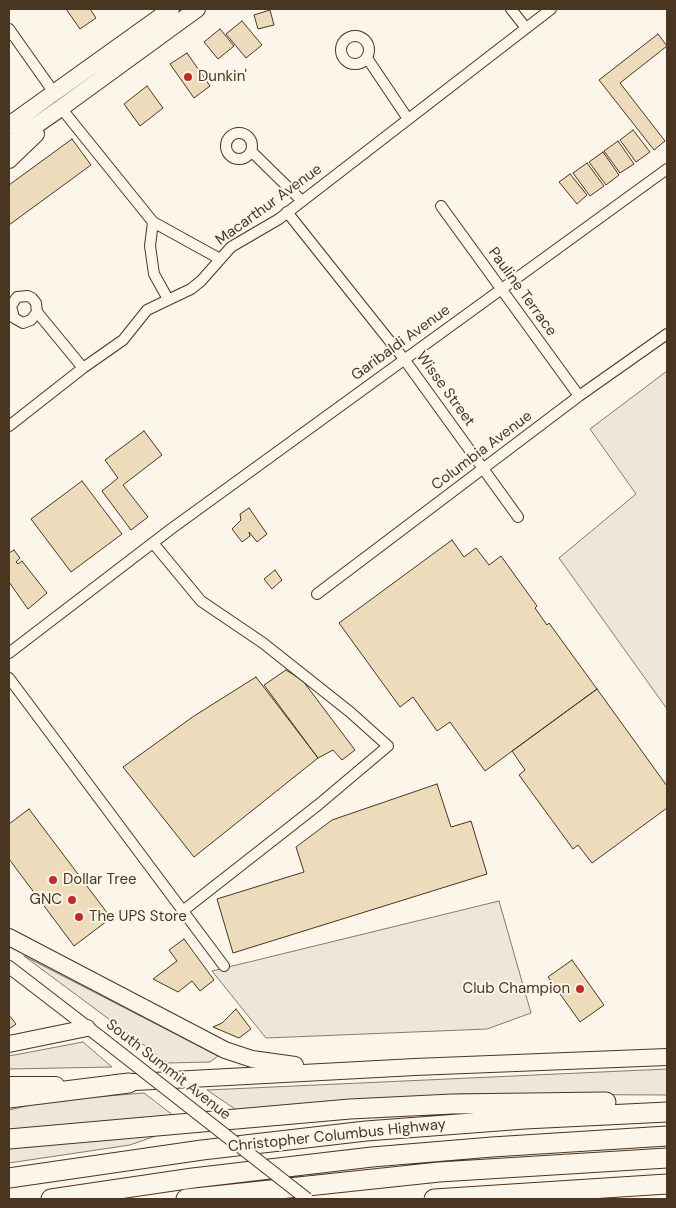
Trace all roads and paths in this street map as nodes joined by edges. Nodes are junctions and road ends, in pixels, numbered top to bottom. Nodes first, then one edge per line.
1 (172, 9) edge
2 (197, 9) edge
3 (511, 9) edge
4 (551, 9) edge
5 (526, 28) junction
6 (9, 29) edge
7 (367, 58) dead end
8 (58, 101) junction
9 (408, 120) junction
10 (9, 125) edge
11 (9, 144) edge
12 (251, 151) dead end
13 (9, 160) edge
14 (667, 169) edge
15 (302, 201) junction
16 (441, 206) dead end
17 (288, 212) junction
18 (152, 222) junction
19 (220, 259) junction
20 (502, 289) junction
21 (168, 299) junction
22 (37, 312) dead end
23 (667, 334) edge
24 (404, 359) junction
25 (83, 368) junction
26 (579, 396) junction
27 (9, 426) edge
28 (484, 469) junction
29 (518, 517) dead end
30 (153, 543) junction
31 (317, 594) dead end
32 (9, 653) edge
33 (9, 678) edge
34 (184, 910) junction
35 (9, 937) edge
36 (224, 966) dead end
37 (9, 967) edge
38 (94, 1033) junction
39 (9, 1044) edge
40 (667, 1057) edge
41 (415, 1067) junction
42 (129, 1083) junction
43 (9, 1085) edge
44 (9, 1098) edge
45 (667, 1101) edge
46 (667, 1112) edge
47 (667, 1136) edge
48 (9, 1139) edge
49 (667, 1158) edge
50 (9, 1178) edge
51 (667, 1184) edge
52 (51, 1199) edge
53 (186, 1199) edge
54 (307, 1199) edge
55 (434, 1199) edge

1 - 8 highway
2 - 8 highway
3 - 5 street
4 - 5 street, Macarthur Avenue
5 - 9 street, Macarthur Avenue
6 - 8 street
7 - 9 street
8 - 10 highway
8 - 11 highway
8 - 13 highway
8 - 18 street
9 - 15 street, Macarthur Avenue
12 - 15 street
14 - 20 street, Garibaldi Avenue
15 - 17 street, Macarthur Avenue
16 - 20 street, Pauline Terrace
17 - 19 street, Macarthur Avenue
17 - 24 street, Wisse Street
18 - 19 street
18 - 21 street
19 - 21 street, Macarthur Avenue
20 - 24 street, Garibaldi Avenue
20 - 26 street, Pauline Terrace
21 - 25 street, Macarthur Avenue
22 - 25 street
23 - 26 street, Columbia Avenue
24 - 28 street, Wisse Street
24 - 30 street, Garibaldi Avenue
25 - 27 street, Macarthur Avenue
26 - 28 street, Columbia Avenue
28 - 29 street, Wisse Street
28 - 31 street, Columbia Avenue
30 - 32 street, Garibaldi Avenue
30 - 34 street
33 - 34 street
34 - 36 street
35 - 41 highway
37 - 38 street, South Summit Avenue
38 - 39 highway
38 - 54 street, South Summit Avenue, bridge
40 - 41 highway
41 - 42 highway
42 - 43 highway
42 - 44 highway
45 - 48 highway
46 - 50 highway, Christopher Columbus Highway
47 - 52 highway, Christopher Columbus Highway
49 - 53 highway
51 - 55 highway

